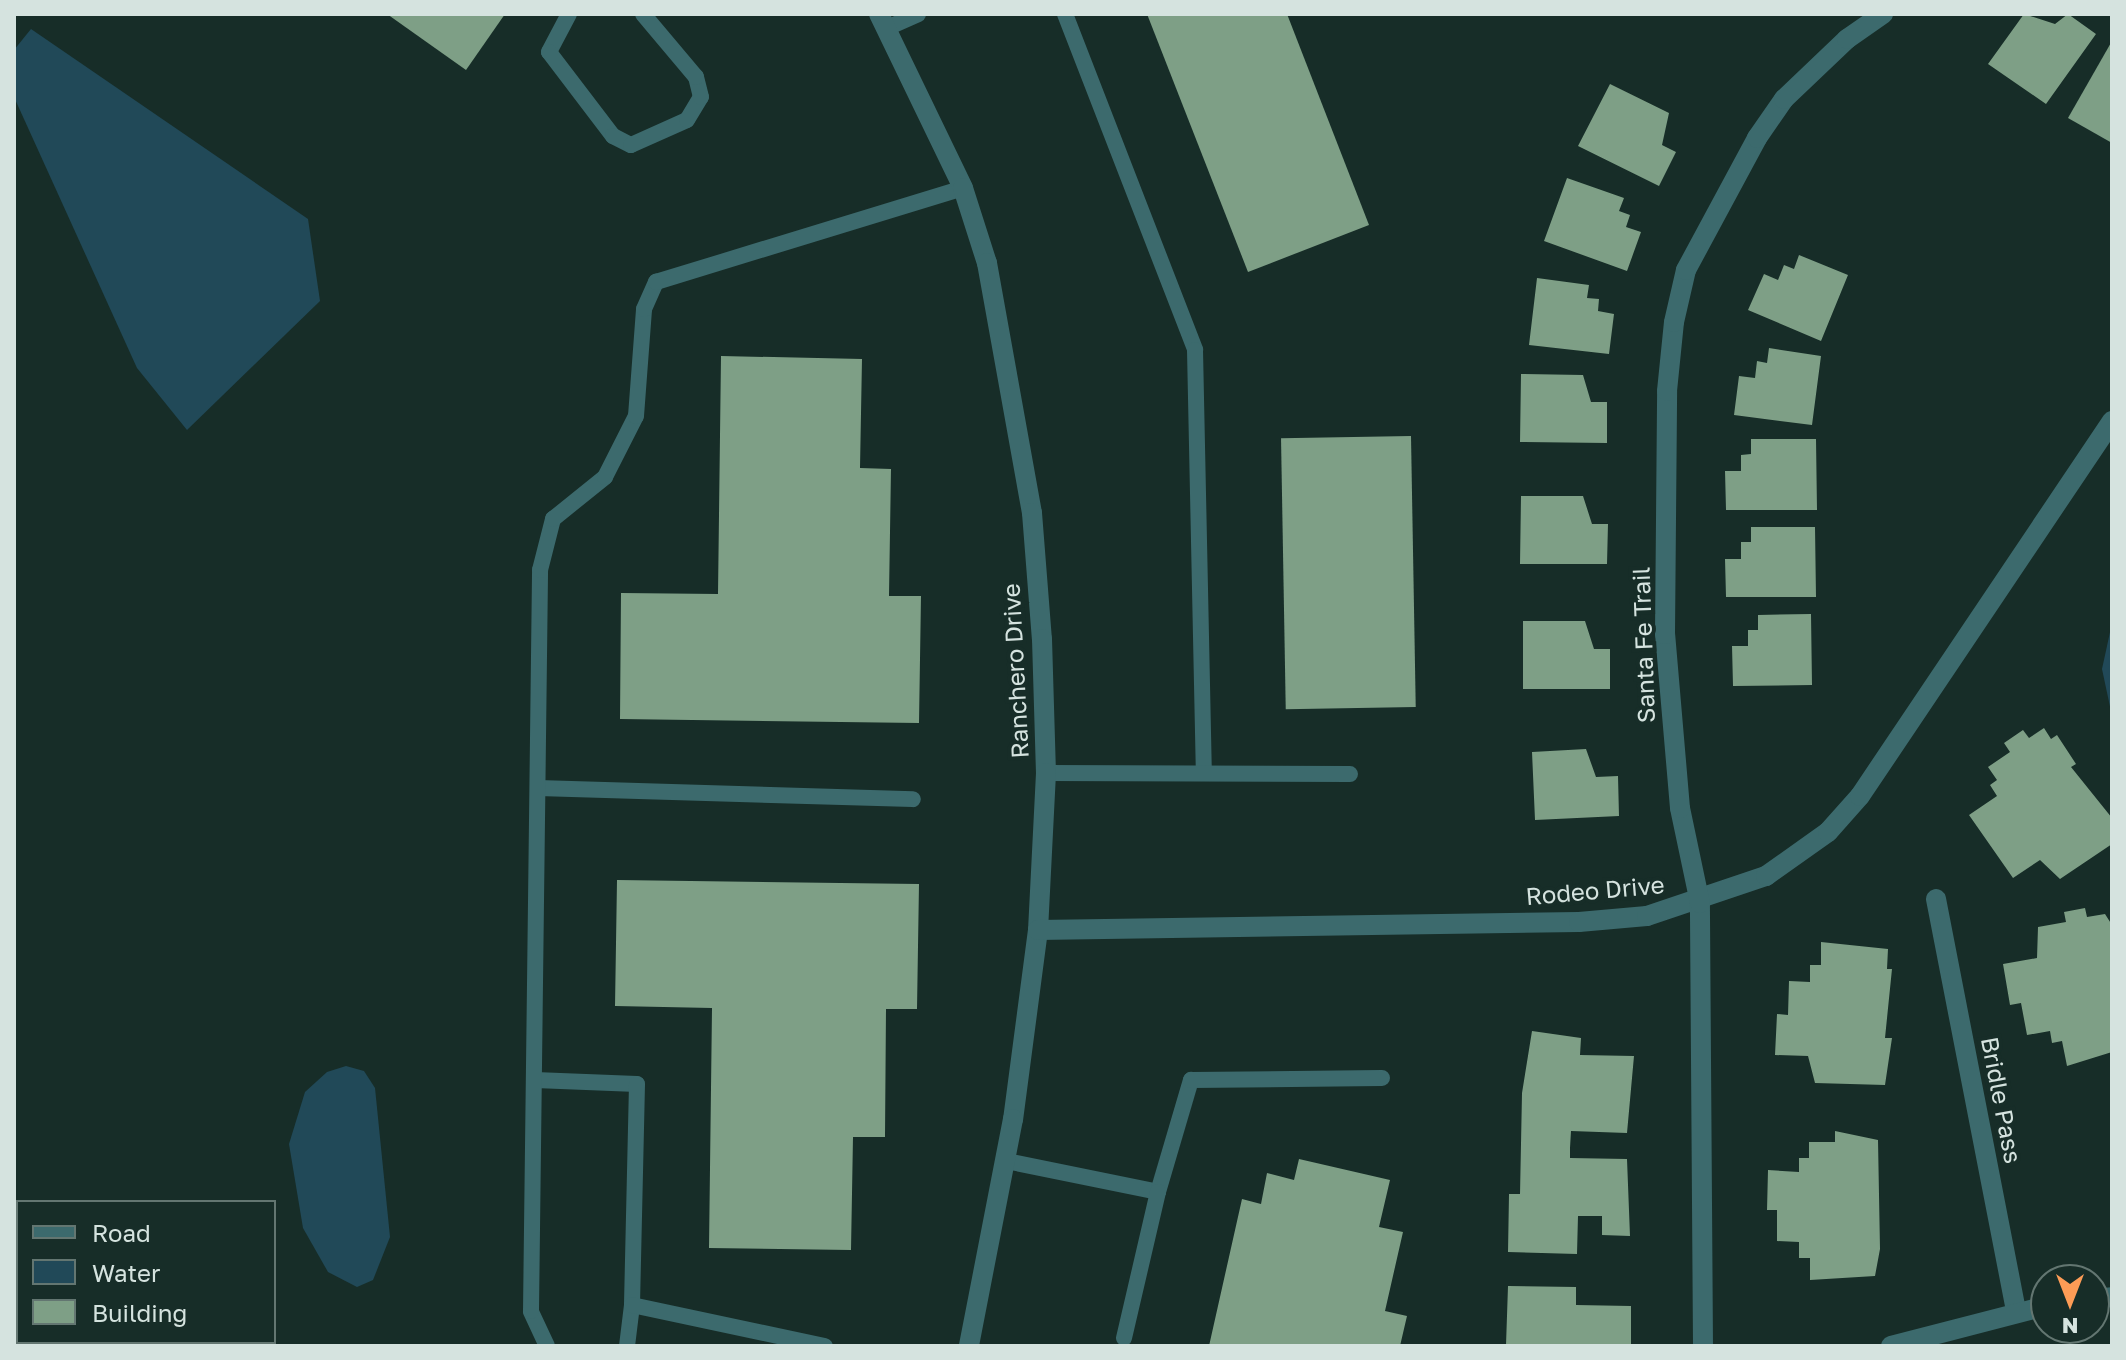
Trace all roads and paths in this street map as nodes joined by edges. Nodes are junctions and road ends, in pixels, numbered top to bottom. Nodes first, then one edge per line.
1 (569, 14) edge
2 (643, 14) edge
3 (918, 14) edge
4 (1065, 14) edge
5 (1883, 14) edge
6 (883, 21) edge
7 (963, 188) junction
8 (2112, 421) edge
9 (1046, 773) junction
10 (1204, 773) junction
11 (1350, 774) dead end
12 (538, 788) junction
13 (913, 799) dead end
14 (1936, 899) dead end
15 (1700, 903) junction
16 (1038, 930) junction
17 (1382, 1078) dead end
18 (535, 1080) junction
19 (1006, 1161) junction
20 (1158, 1192) junction
21 (632, 1305) junction
22 (2030, 1309) edge
23 (2016, 1311) junction
24 (1124, 1338) dead end
25 (547, 1346) edge
26 (627, 1346) edge
27 (825, 1346) edge
28 (969, 1346) edge
29 (1703, 1346) edge
30 (1891, 1346) edge

1 - 2 lane
3 - 6 lane
4 - 10 lane
5 - 15 street, Santa Fe Trail
6 - 7 street, Ranchero Drive
7 - 9 street, Ranchero Drive
7 - 12 lane
8 - 15 street, Rodeo Drive
9 - 10 lane
9 - 16 street, Ranchero Drive
10 - 11 lane
12 - 13 lane
12 - 18 lane
14 - 23 street, Bridle Pass
15 - 16 street, Rodeo Drive
15 - 29 street, Santa Fe Trail
16 - 19 street, Ranchero Drive
17 - 20 lane
18 - 21 lane
18 - 25 lane
19 - 20 lane
19 - 28 street, Ranchero Drive
20 - 24 lane
21 - 26 lane
21 - 27 lane
22 - 23 street
23 - 30 street

